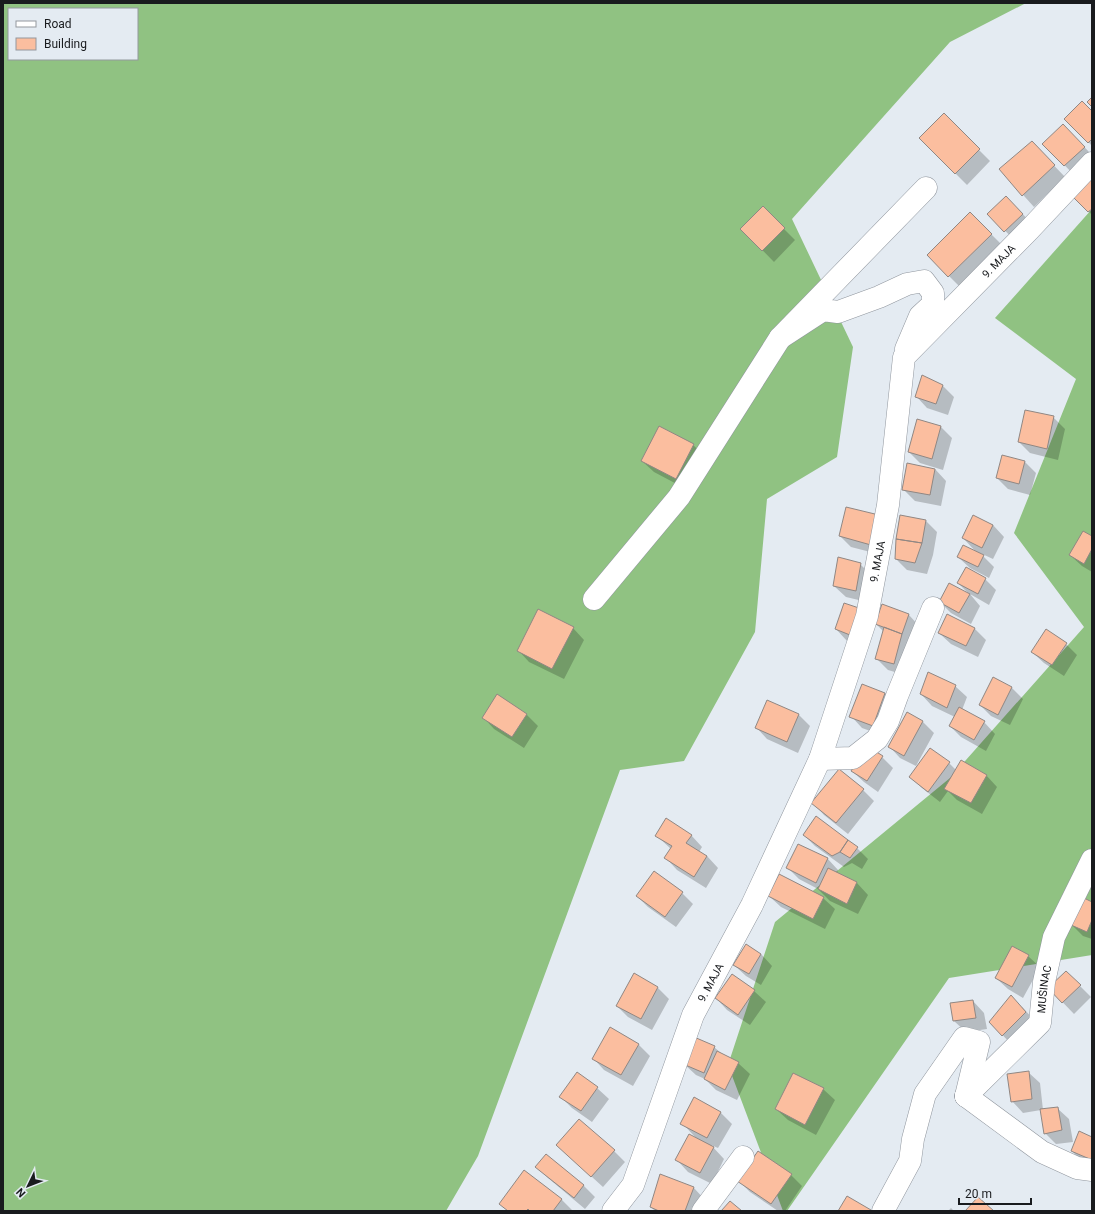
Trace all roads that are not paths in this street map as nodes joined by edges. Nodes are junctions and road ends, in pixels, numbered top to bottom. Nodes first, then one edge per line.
1 (1092, 163) edge
2 (926, 188) dead end
3 (780, 338) junction
4 (904, 358) junction
5 (594, 599) dead end
6 (933, 608) dead end
7 (820, 759) junction
8 (1092, 860) edge
9 (966, 1096) junction
10 (742, 1158) dead end
11 (1092, 1170) edge
12 (613, 1211) edge
13 (703, 1211) edge
14 (883, 1211) edge

1 - 4 street, 9. MAJA
2 - 3 street, 9. MAJA
3 - 4 street, 9. MAJA
3 - 5 street, 9. MAJA
4 - 7 street, 9. MAJA
6 - 7 street
7 - 12 street, 9. MAJA
8 - 9 street, MUŠINAC
9 - 11 street
9 - 14 street
10 - 13 street

